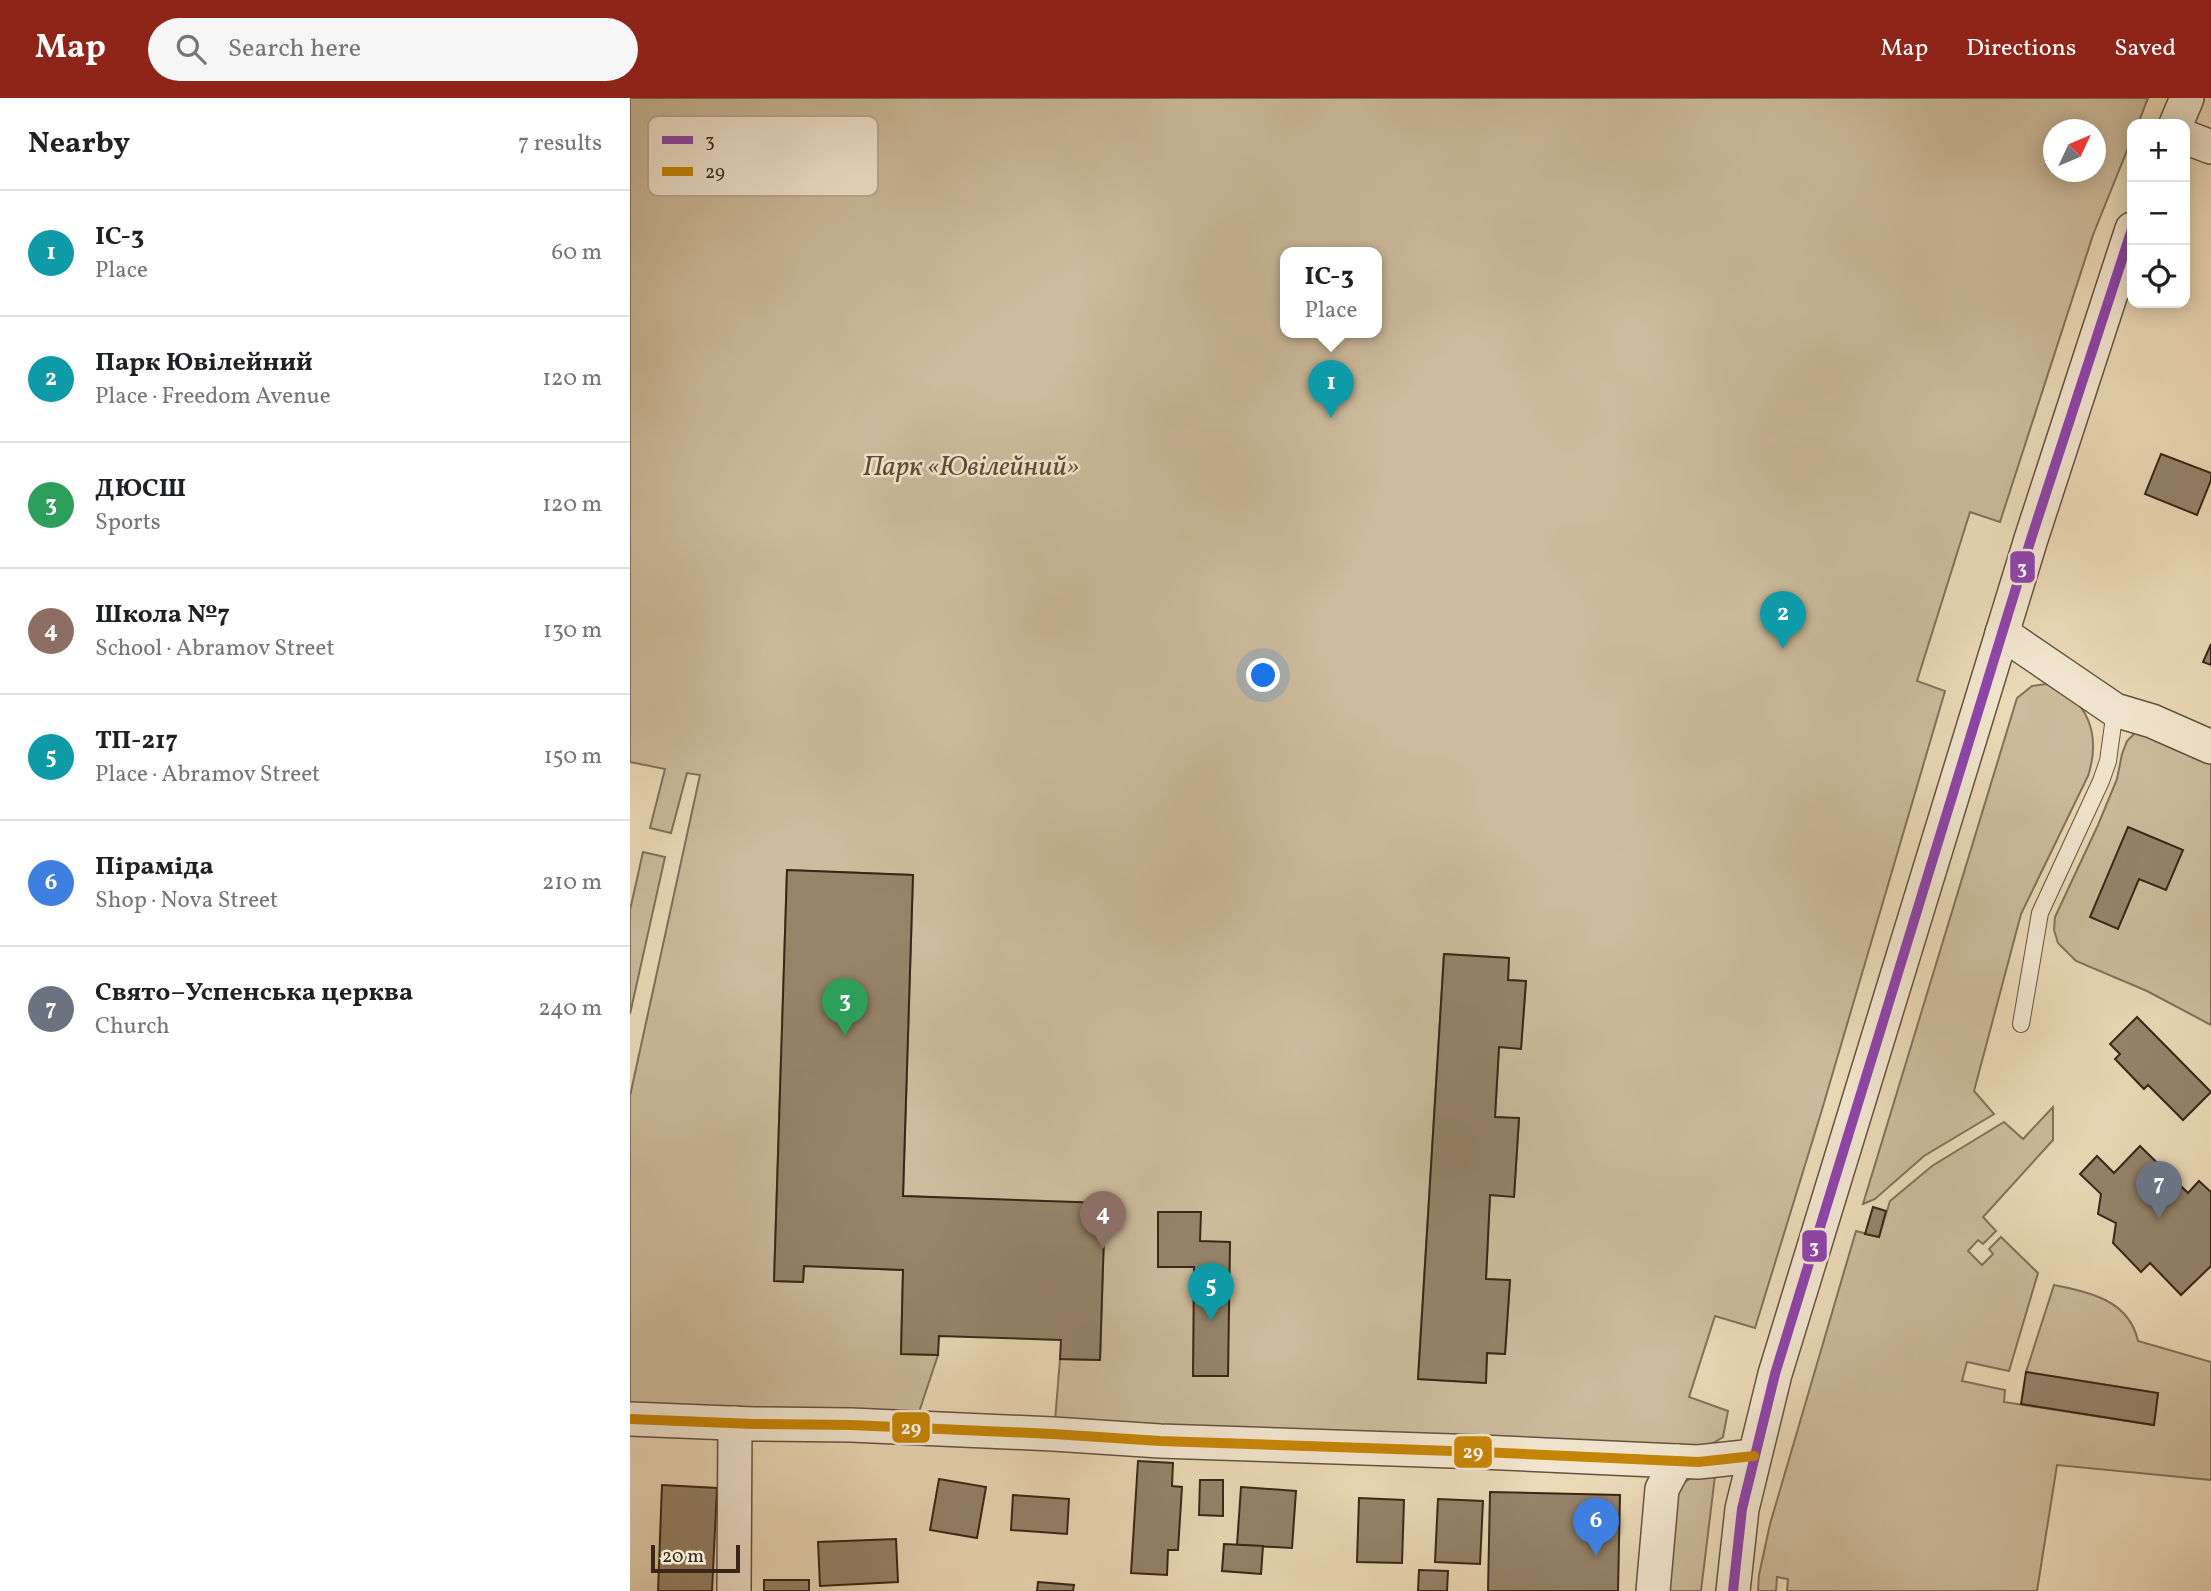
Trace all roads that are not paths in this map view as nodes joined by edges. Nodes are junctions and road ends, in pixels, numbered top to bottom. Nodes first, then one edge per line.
1 (2187, 98) edge
2 (2178, 119) edge
3 (2190, 139) edge
4 (2211, 147) edge
5 (2127, 245) edge
6 (2002, 633) junction
7 (2115, 710) junction
8 (2211, 747) edge
9 (2021, 1024) dead end
10 (630, 1419) edge
11 (735, 1423) junction
12 (1754, 1456) junction
13 (1677, 1461) junction
14 (734, 1591) edge
15 (1654, 1591) edge
16 (1733, 1591) edge

1 - 2 street
3 - 4 street
5 - 6 street
6 - 7 street
6 - 12 street
7 - 8 street
7 - 9 lane
10 - 11 street
11 - 13 street
11 - 14 street
12 - 13 street
12 - 16 street
13 - 15 street

